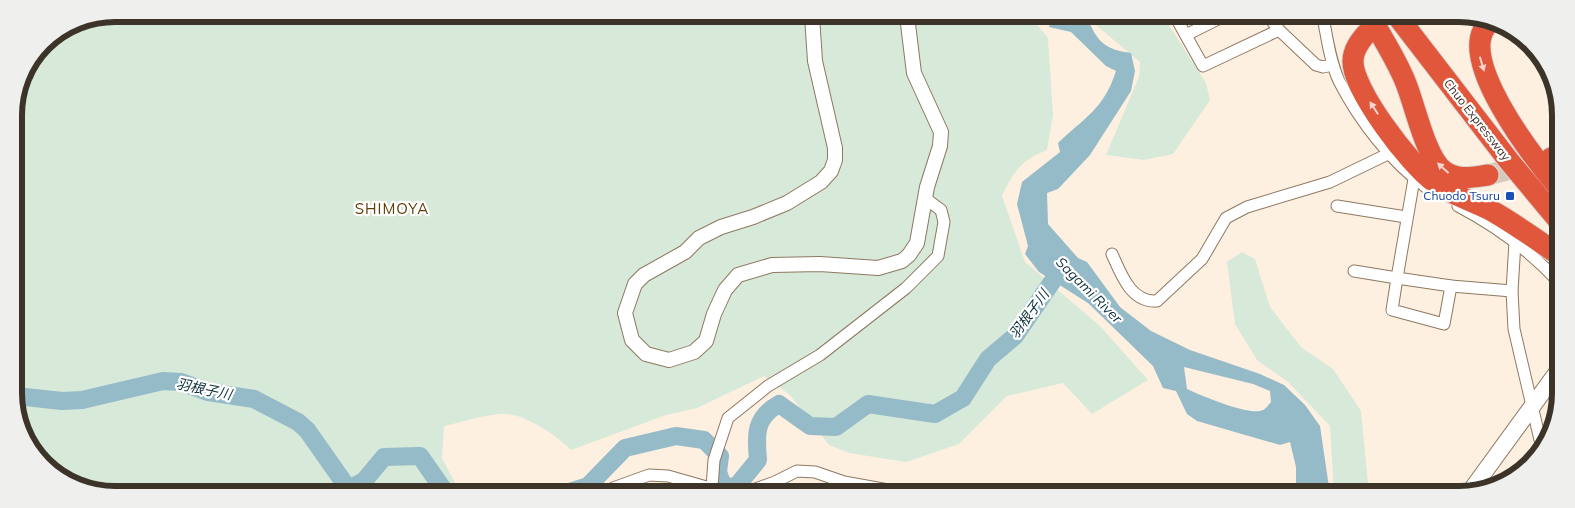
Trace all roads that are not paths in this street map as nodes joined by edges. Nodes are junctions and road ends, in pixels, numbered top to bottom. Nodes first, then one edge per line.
1 (812, 22) edge
2 (907, 22) edge
3 (1178, 22) edge
4 (1212, 22) edge
5 (1273, 22) edge
6 (1324, 22) edge
7 (1402, 22) edge
8 (1419, 22) edge
9 (1368, 25) edge
10 (1487, 26) edge
11 (1279, 30) junction
12 (1186, 35) junction
13 (1333, 65) junction
14 (1390, 153) junction
15 (1488, 174) tunnel mouth
16 (1414, 179) junction
17 (1552, 179) edge
18 (1552, 190) edge
19 (926, 199) junction
20 (1337, 206) dead end
21 (1552, 213) edge
22 (1406, 217) junction
23 (1516, 242) junction
24 (1552, 251) edge
25 (1112, 254) dead end
26 (1354, 271) dead end
27 (1552, 275) edge
28 (1397, 278) junction
29 (1451, 286) junction
30 (1512, 291) junction
31 (1552, 380) edge
32 (1534, 405) junction
33 (1540, 439) edge
34 (1476, 484) edge
35 (863, 485) edge
36 (620, 486) edge
37 (706, 486) edge
38 (712, 486) edge
39 (765, 486) edge

1 - 19 street
2 - 19 street
3 - 12 street
4 - 12 street
5 - 11 street
6 - 13 street
7 - 21 highway, Chuo Expressway
8 - 18 highway, Chuo Expressway
15 -> 9 highway
24 -> 9 highway
10 -> 17 highway
11 - 12 street
11 - 13 street
13 - 14 street
14 - 16 street
14 - 25 street
16 - 22 street
16 - 23 street
19 - 38 street
20 - 22 street
22 - 28 street
23 - 27 street
23 - 30 street
26 - 28 street
28 - 29 street
28 - 29 street
29 - 30 street
30 - 32 street
31 - 32 main road
32 - 33 street
32 - 34 main road
35 - 39 street
36 - 37 street

